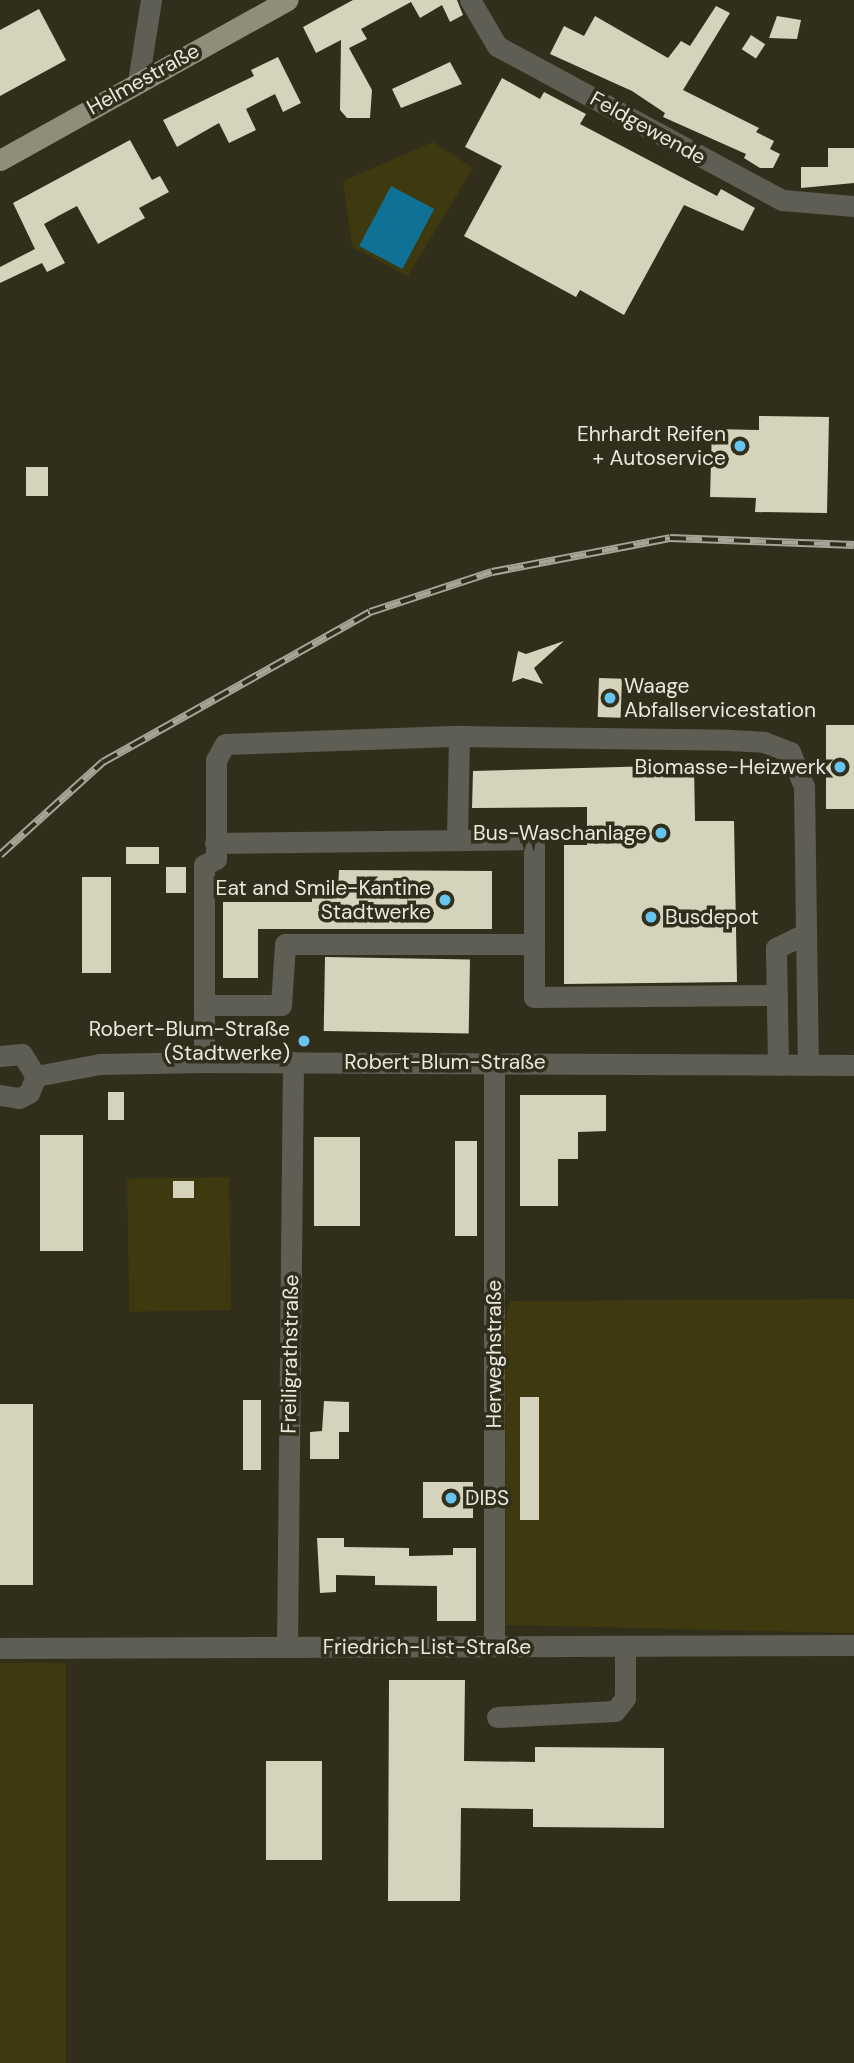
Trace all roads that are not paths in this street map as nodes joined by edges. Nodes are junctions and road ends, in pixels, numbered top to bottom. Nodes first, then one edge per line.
1 (151, 0) edge
2 (288, 0) edge
3 (470, 0) edge
4 (138, 82) junction
5 (0, 160) edge
6 (854, 206) edge
7 (459, 736) junction
8 (457, 840) junction
9 (215, 843) junction
10 (805, 934) junction
11 (534, 944) junction
12 (777, 995) junction
13 (204, 1004) junction
14 (0, 1056) edge
15 (204, 1062) junction
16 (293, 1062) junction
17 (494, 1062) junction
18 (778, 1065) junction
19 (808, 1065) junction
20 (854, 1065) edge
21 (36, 1076) junction
22 (0, 1095) edge
23 (854, 1645) edge
24 (494, 1646) junction
25 (625, 1646) junction
26 (287, 1647) junction
27 (0, 1648) edge
28 (497, 1717) dead end

1 - 4 street
2 - 4 main road, Helmestraße
3 - 6 street, Feldgewende
4 - 5 main road, Helmestraße
7 - 8 street
7 - 9 street
7 - 10 street
8 - 9 street
8 - 11 street
9 - 13 street
10 - 12 street
10 - 19 street
11 - 12 street
11 - 13 street
12 - 18 street
13 - 15 street
14 - 21 street
15 - 16 street, Robert-Blum-Straße
15 - 21 street, Robert-Blum-Straße
16 - 17 street, Robert-Blum-Straße
16 - 26 street, Freiligrathstraße
17 - 18 street, Robert-Blum-Straße
17 - 24 street, Herweghstraße
18 - 19 street, Robert-Blum-Straße
19 - 20 street, Robert-Blum-Straße
21 - 22 street
23 - 25 street, Friedrich-List-Straße
24 - 25 street, Friedrich-List-Straße
24 - 26 street, Friedrich-List-Straße
25 - 28 street
26 - 27 street, Friedrich-List-Straße

